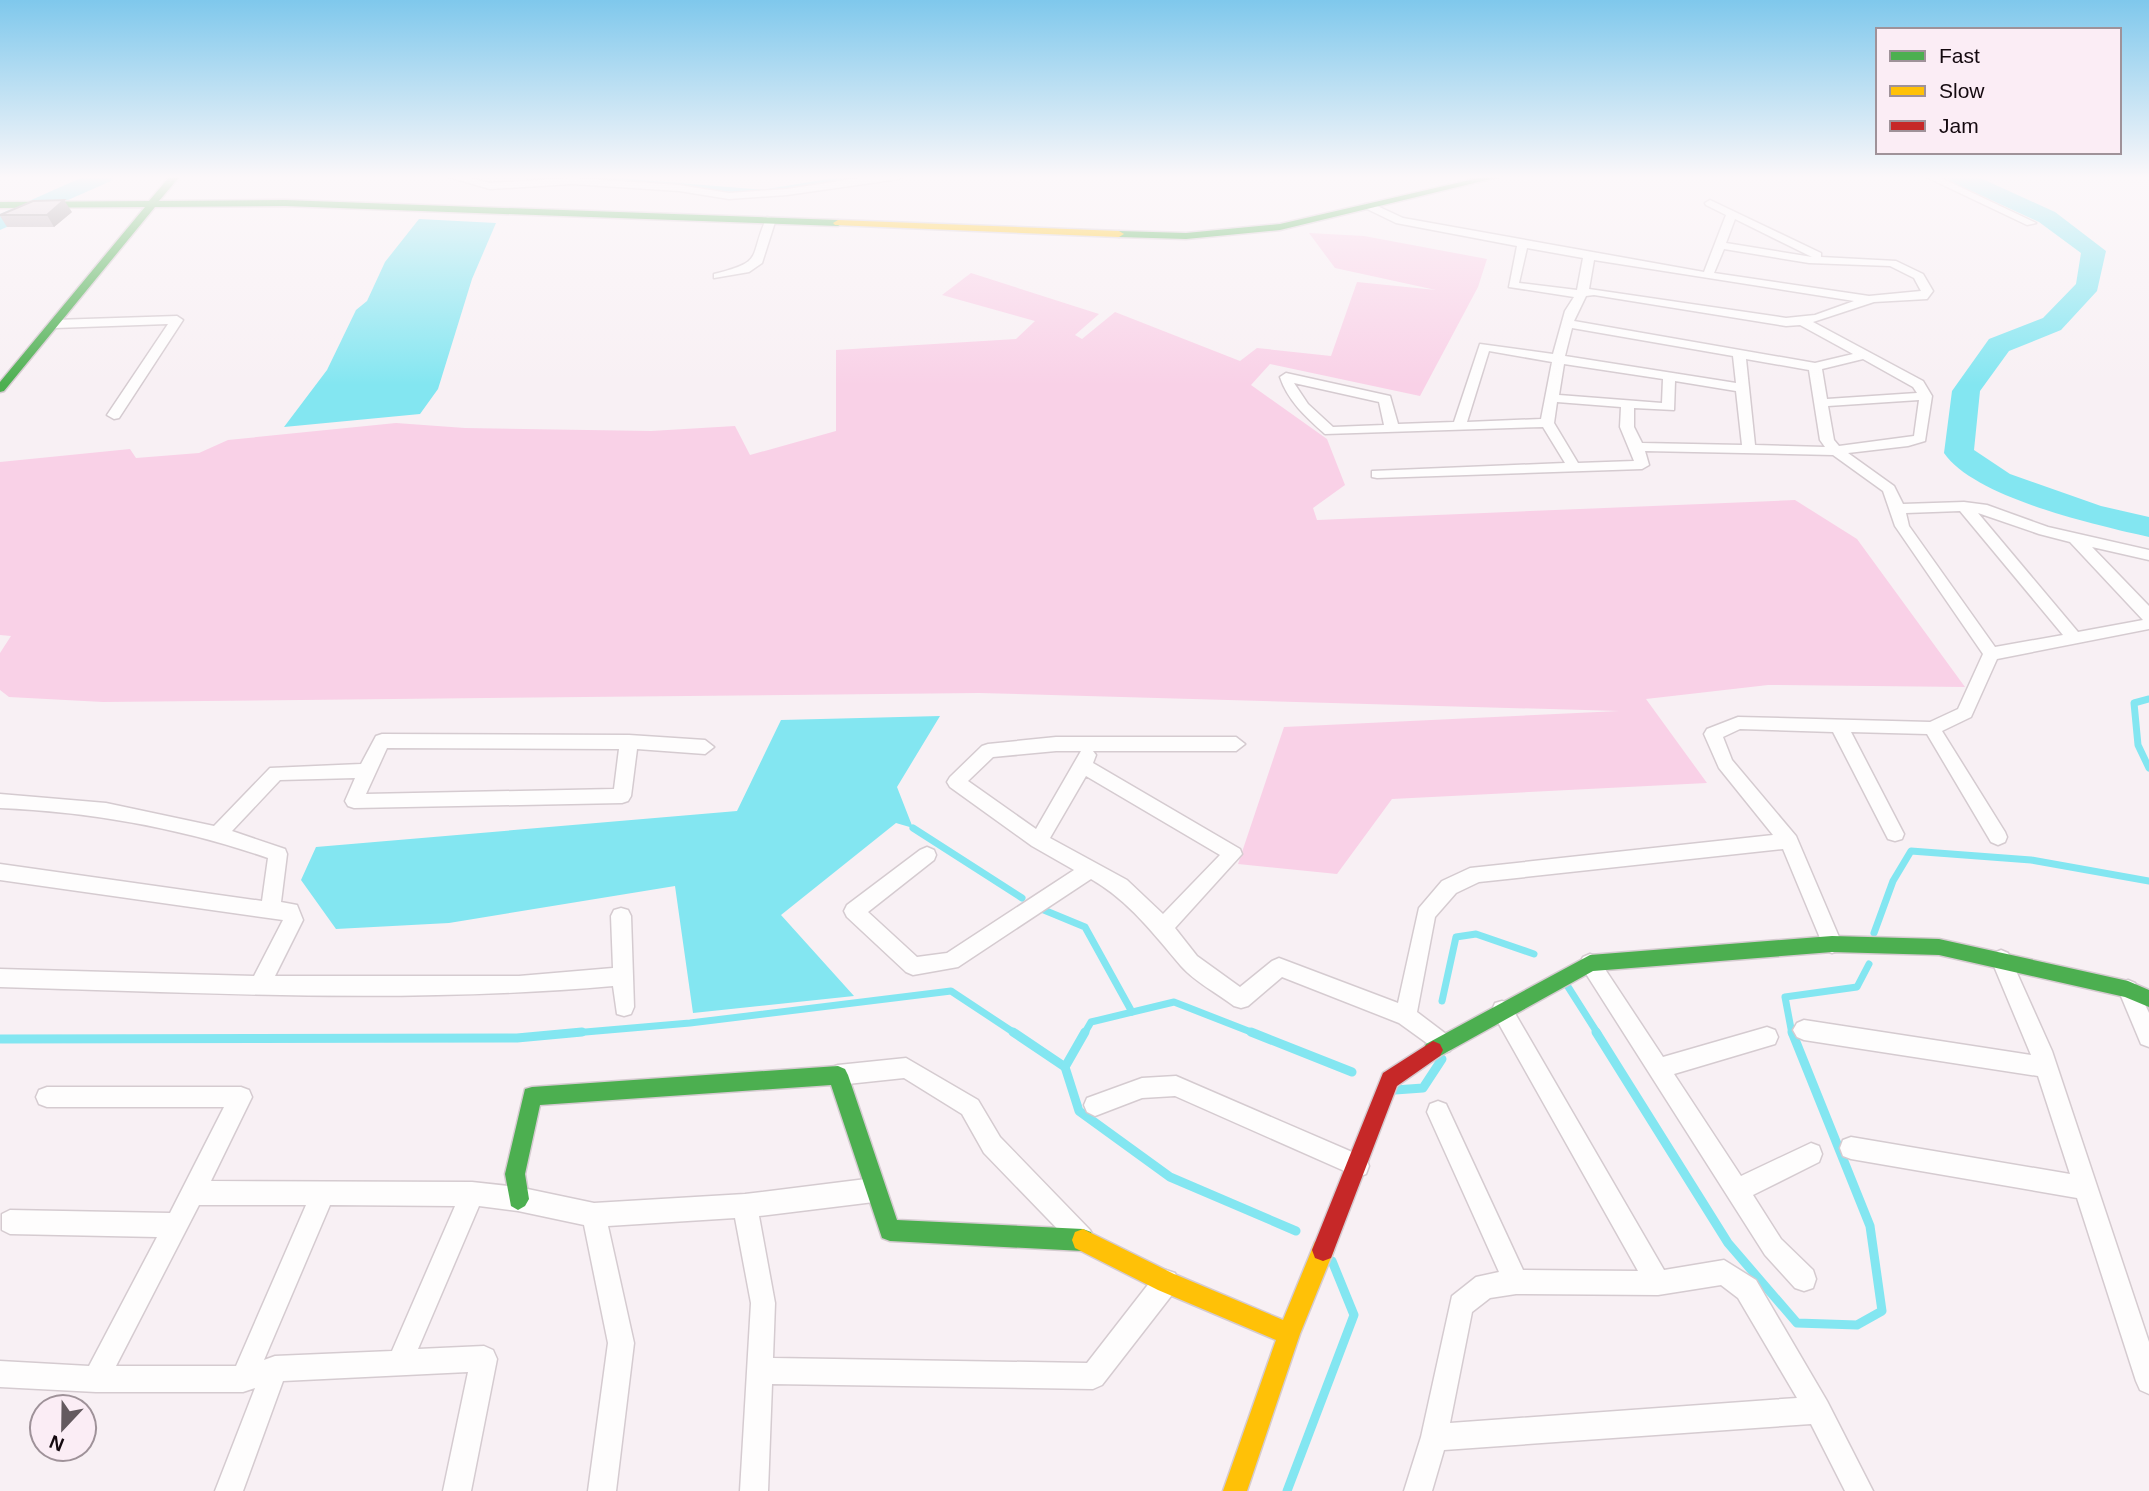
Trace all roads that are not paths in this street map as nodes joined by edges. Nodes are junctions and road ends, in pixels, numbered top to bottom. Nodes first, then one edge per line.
1 (1718, 245) edge
2 (118, 246) edge
3 (763, 246) edge
4 (1522, 246) edge
5 (1537, 246) edge
6 (1722, 246) edge
7 (1797, 246) edge
8 (1589, 255) junction
9 (1828, 261) junction
10 (1708, 275) junction
11 (718, 276) dead end
12 (1582, 293) junction
13 (1870, 300) junction
14 (1805, 323) junction
15 (55, 324) junction
16 (1568, 324) junction
17 (1739, 353) junction
18 (1864, 355) junction
19 (1560, 359) junction
20 (1815, 367) junction
21 (1669, 376) junction
22 (1741, 388) junction
23 (0, 390) edge
24 (1926, 396) junction
25 (1550, 398) junction
26 (1821, 403) junction
27 (1628, 404) junction
28 (114, 415) dead end
29 (1547, 423) junction
30 (1459, 426) junction
31 (1392, 429) junction
32 (1637, 447) junction
33 (1833, 449) junction
34 (1749, 451) junction
35 (1574, 467) junction
36 (1377, 474) dead end
37 (1964, 506) junction
38 (1898, 509) junction
39 (2076, 539) junction
40 (2149, 555) edge
41 (2149, 617) edge
42 (2149, 624) edge
43 (2075, 639) junction
44 (1992, 654) junction
45 (1840, 728) junction
46 (1932, 728) junction
47 (629, 742) junction
48 (1236, 744) dead end
49 (1090, 745) junction
50 (705, 747) dead end
51 (1083, 766) junction
52 (368, 771) junction
53 (0, 801) edge
54 (219, 832) junction
55 (1895, 834) dead end
56 (1998, 837) dead end
57 (1039, 841) junction
58 (1789, 841) junction
59 (928, 855) dead end
60 (1088, 871) junction
61 (0, 872) edge
62 (270, 910) junction
63 (621, 916) dead end
64 (1163, 927) junction
65 (1832, 944) junction
66 (2001, 959) junction
67 (1591, 963) junction
68 (623, 976) junction
69 (0, 978) edge
70 (260, 985) junction
71 (2128, 989) junction
72 (2149, 999) edge
73 (624, 1007) dead end
74 (1503, 1010) junction
75 (1406, 1017) junction
76 (1804, 1030) dead end
77 (1766, 1037) dead end
78 (2149, 1037) edge
79 (1442, 1044) junction
80 (2046, 1067) junction
81 (1660, 1068) junction
82 (838, 1075) junction
83 (47, 1097) dead end
84 (1095, 1105) dead end
85 (1438, 1112) dead end
86 (1851, 1148) dead end
87 (1811, 1154) dead end
88 (1358, 1166) junction
89 (2086, 1188) junction
90 (874, 1191) junction
91 (1737, 1191) junction
92 (324, 1192) junction
93 (193, 1193) junction
94 (472, 1194) junction
95 (519, 1199) junction
96 (745, 1206) junction
97 (594, 1215) junction
98 (10, 1222) dead end
99 (174, 1225) junction
100 (1084, 1241) junction
101 (1804, 1279) dead end
102 (1166, 1282) junction
103 (1516, 1282) junction
104 (1658, 1283) junction
105 (1289, 1334) junction
106 (400, 1363) junction
107 (275, 1369) junction
108 (760, 1371) junction
109 (0, 1374) edge
110 (96, 1379) junction
111 (243, 1379) junction
112 (2149, 1381) edge
113 (1818, 1410) junction
114 (1434, 1437) junction
115 (229, 1491) edge
116 (457, 1491) edge
117 (602, 1491) edge
118 (754, 1491) edge
119 (1235, 1491) edge
120 (1418, 1491) edge
121 (1859, 1491) edge

1 - 10 street
2 - 15 main road
3 - 11 street
4 - 12 street
5 - 8 street
6 - 9 street
7 - 9 street
8 - 10 street
8 - 12 street
9 - 13 street
10 - 13 street
12 - 14 street
12 - 16 street
13 - 14 street
14 - 18 street
15 - 23 main road
15 - 28 street
16 - 17 street
16 - 19 street
17 - 20 street
17 - 22 street
18 - 20 street
18 - 24 street
19 - 21 street
19 - 25 street
19 - 30 street
20 - 26 street
21 - 22 street
21 - 27 street
22 - 34 street
24 - 26 street
24 - 33 street
25 - 27 street
25 - 29 street
26 - 33 street
27 - 32 street
29 - 30 street
29 - 35 street
30 - 31 street
31 - 31 street
32 - 34 street
32 - 35 street
33 - 34 street
33 - 38 street
35 - 36 street
37 - 38 street
37 - 39 street
37 - 43 street
38 - 44 street
39 - 40 street
39 - 41 street
42 - 43 street
43 - 44 street
44 - 46 street
45 - 46 street
45 - 55 street
45 - 58 street
46 - 56 street
47 - 50 street
47 - 52 street
47 - 52 street
48 - 49 street
49 - 51 street
49 - 57 street
51 - 57 street
51 - 64 street
52 - 54 street
53 - 54 street
54 - 62 street
57 - 60 street
58 - 65 street
58 - 75 street
59 - 60 street
60 - 64 street
61 - 62 street
62 - 70 street
63 - 68 street
64 - 75 street
65 - 66 main road
65 - 67 main road
66 - 71 main road
66 - 80 street
67 - 74 main road
67 - 81 street
68 - 70 street
68 - 73 street
69 - 70 street
71 - 72 main road
71 - 78 street
74 - 79 main road
74 - 104 street
75 - 79 street
76 - 80 street
77 - 81 street
79 - 88 main road
80 - 89 street
81 - 91 street
82 - 90 main road
82 - 95 main road
82 - 100 street
83 - 93 street
84 - 88 street
85 - 103 street
86 - 89 street
87 - 91 street
88 - 105 main road
89 - 112 street
90 - 96 street
90 - 100 main road
91 - 101 street
92 - 93 street
92 - 94 street
92 - 111 street
93 - 99 street
94 - 95 street
94 - 106 street
95 - 97 street
96 - 97 street
96 - 108 street
97 - 117 street
98 - 99 street
99 - 110 street
100 - 102 main road
102 - 105 main road
102 - 108 street
103 - 104 street
103 - 114 street
104 - 113 street
105 - 119 main road
106 - 107 street
106 - 116 street
107 - 111 street
107 - 115 street
108 - 118 street
109 - 110 street
110 - 111 street
113 - 114 street
113 - 121 street
114 - 120 street

